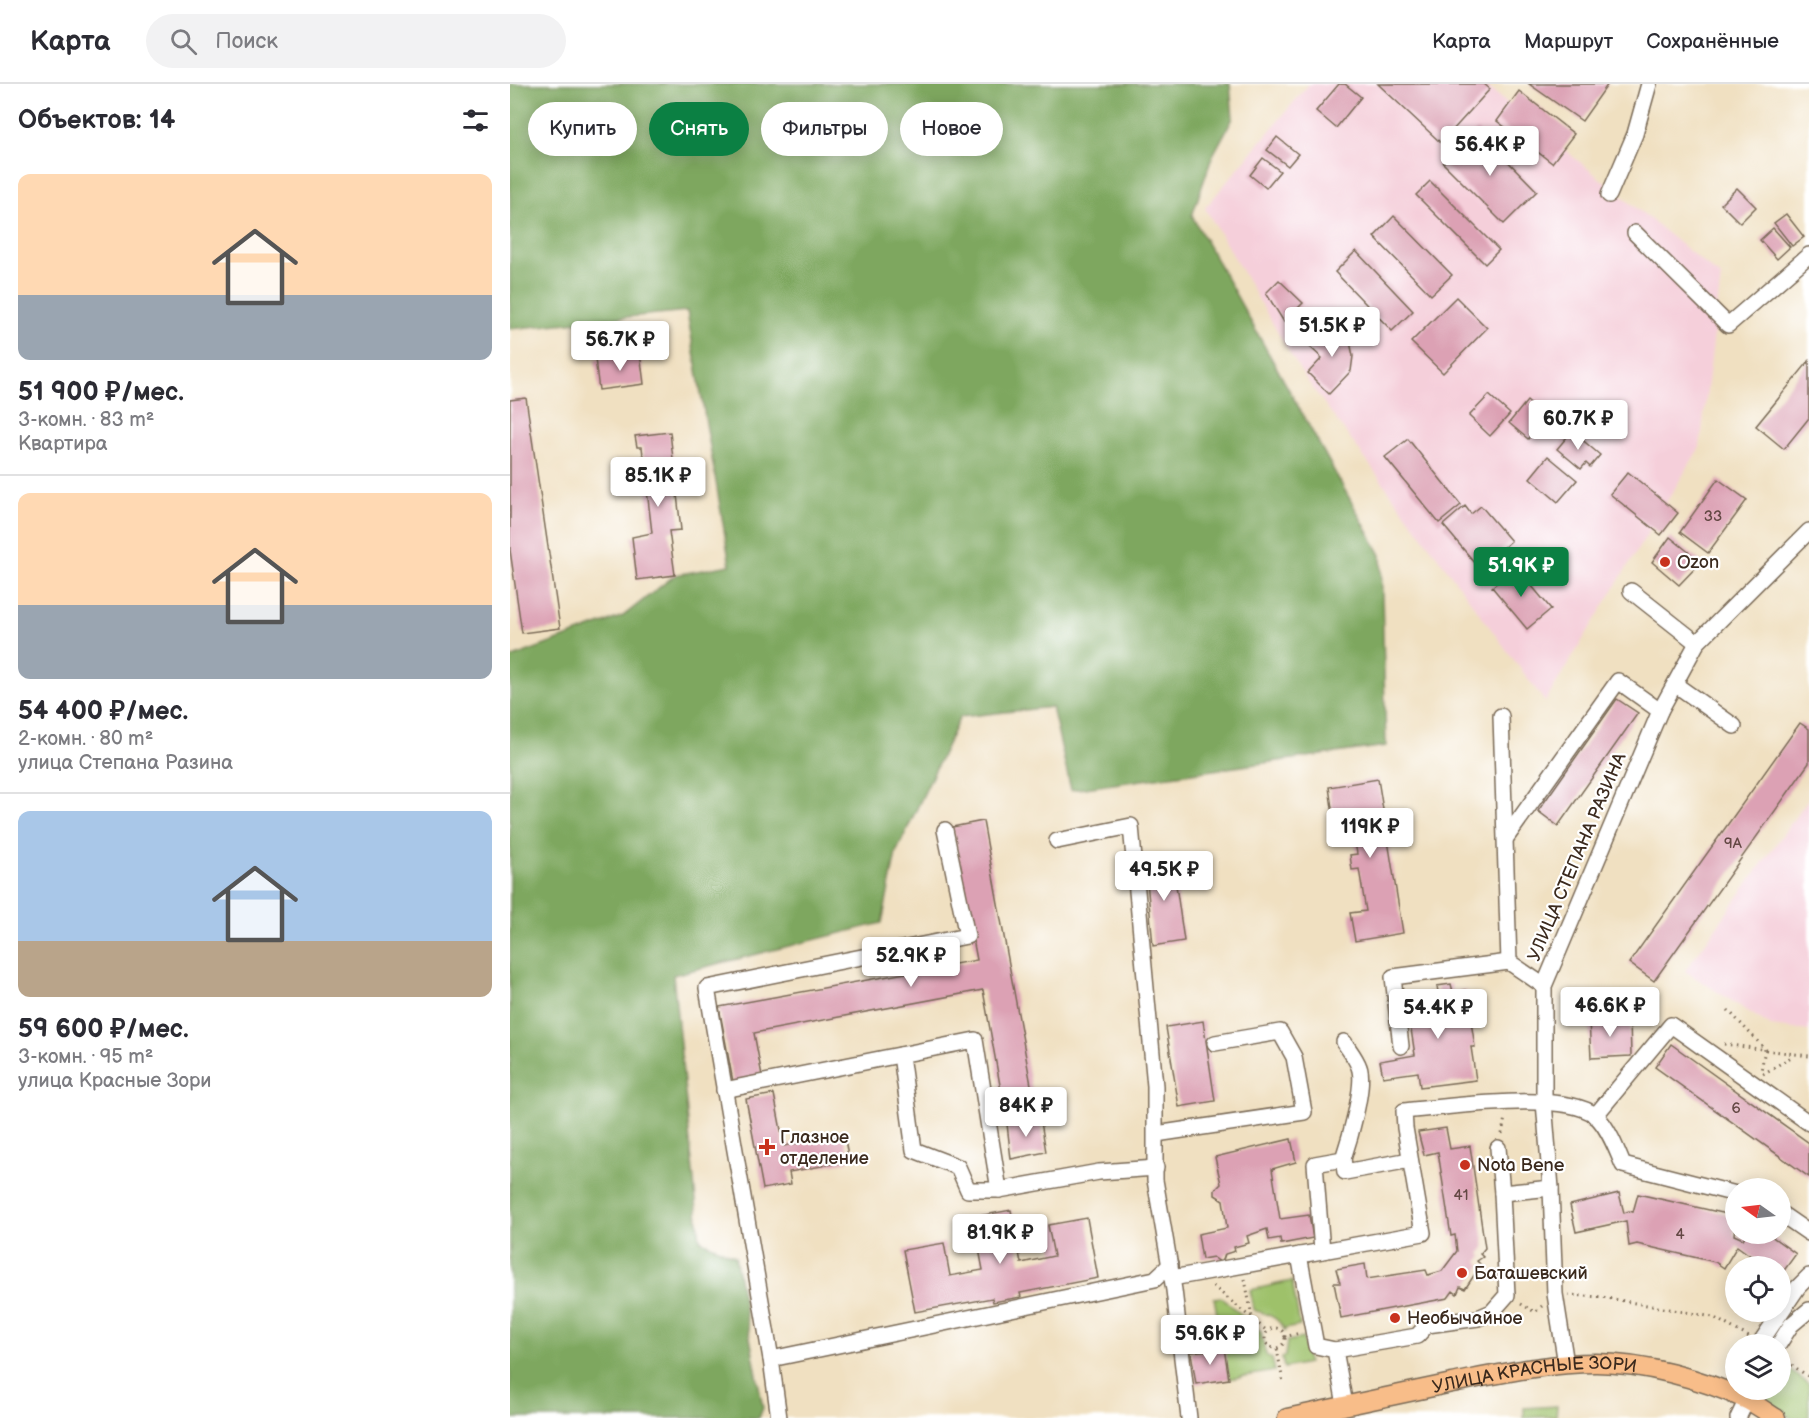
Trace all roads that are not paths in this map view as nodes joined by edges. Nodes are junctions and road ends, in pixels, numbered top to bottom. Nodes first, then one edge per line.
1 (1649, 84) edge
2 (1609, 195) dead end
3 (1635, 233) dead end
4 (1809, 255) edge
5 (1806, 539) edge
6 (1631, 591) dead end
7 (1697, 644) junction
8 (1676, 685) junction
9 (1660, 711) junction
10 (1501, 716) dead end
11 (1734, 726) dead end
12 (945, 830) dead end
13 (1506, 838) junction
14 (1057, 841) dead end
15 (1509, 962) junction
16 (1544, 986) junction
17 (1344, 1042) dead end
18 (1215, 1043) dead end
19 (1401, 1046) dead end
20 (901, 1054) junction
21 (724, 1090) junction
22 (1544, 1102) junction
23 (1595, 1116) junction
24 (1809, 1124) edge
25 (1156, 1134) junction
26 (1498, 1148) road end
27 (1343, 1159) junction
28 (1410, 1160) junction
29 (1156, 1168) junction
30 (1551, 1188) junction
31 (999, 1190) junction
32 (1725, 1191) edge
33 (1502, 1193) junction
34 (1791, 1221) edge
35 (1809, 1233) edge
36 (1322, 1251) junction
37 (1299, 1255) junction
38 (1809, 1265) edge
39 (1171, 1272) junction
40 (1803, 1282) edge
41 (1809, 1310) edge
42 (1766, 1334) edge
43 (1785, 1334) edge
44 (1335, 1350) junction
45 (771, 1359) junction
46 (1566, 1364) junction
47 (1725, 1390) edge
48 (1746, 1400) edge
49 (1756, 1400) edge
50 (1345, 1405) junction
51 (779, 1418) edge
52 (1189, 1418) edge
53 (1287, 1418) edge
54 (1738, 1418) edge
55 (1776, 1418) edge

1 - 2 street
3 - 4 street
5 - 7 street, УЛИЦА СТЕПАНА РАЗИНА
6 - 7 street
7 - 8 street, УЛИЦА СТЕПАНА РАЗИНА
8 - 9 street, УЛИЦА СТЕПАНА РАЗИНА
8 - 11 street
9 - 13 street
9 - 16 street, УЛИЦА СТЕПАНА РАЗИНА
10 - 13 street
12 - 21 street
13 - 15 street
14 - 25 street
15 - 16 street
15 - 19 street
16 - 22 street, УЛИЦА СТЕПАНА РАЗИНА
17 - 27 street
18 - 25 street
20 - 21 street
20 - 31 street
20 - 31 street
21 - 45 street
22 - 23 street
22 - 28 street
22 - 30 street, УЛИЦА СТЕПАНА РАЗИНА
23 - 24 street
23 - 32 street
25 - 29 street
26 - 33 street
27 - 28 street
27 - 36 street
28 - 36 street
29 - 31 street
29 - 39 street
30 - 33 street
30 - 46 street, УЛИЦА СТЕПАНА РАЗИНА
33 - 44 street
34 - 35 street
36 - 37 street
37 - 39 street
37 - 44 street
38 - 40 street
39 - 45 street
39 - 52 street
40 - 42 street
41 - 43 street
44 - 50 street
45 - 51 street
46 - 47 main road, УЛИЦА КРАСНЫЕ ЗОРИ
46 - 50 main road, УЛИЦА КРАСНЫЕ ЗОРИ
48 - 54 street
49 - 55 main road, УЛИЦА КРАСНЫЕ ЗОРИ
50 - 53 main road, УЛИЦА КРАСНЫЕ ЗОРИ

